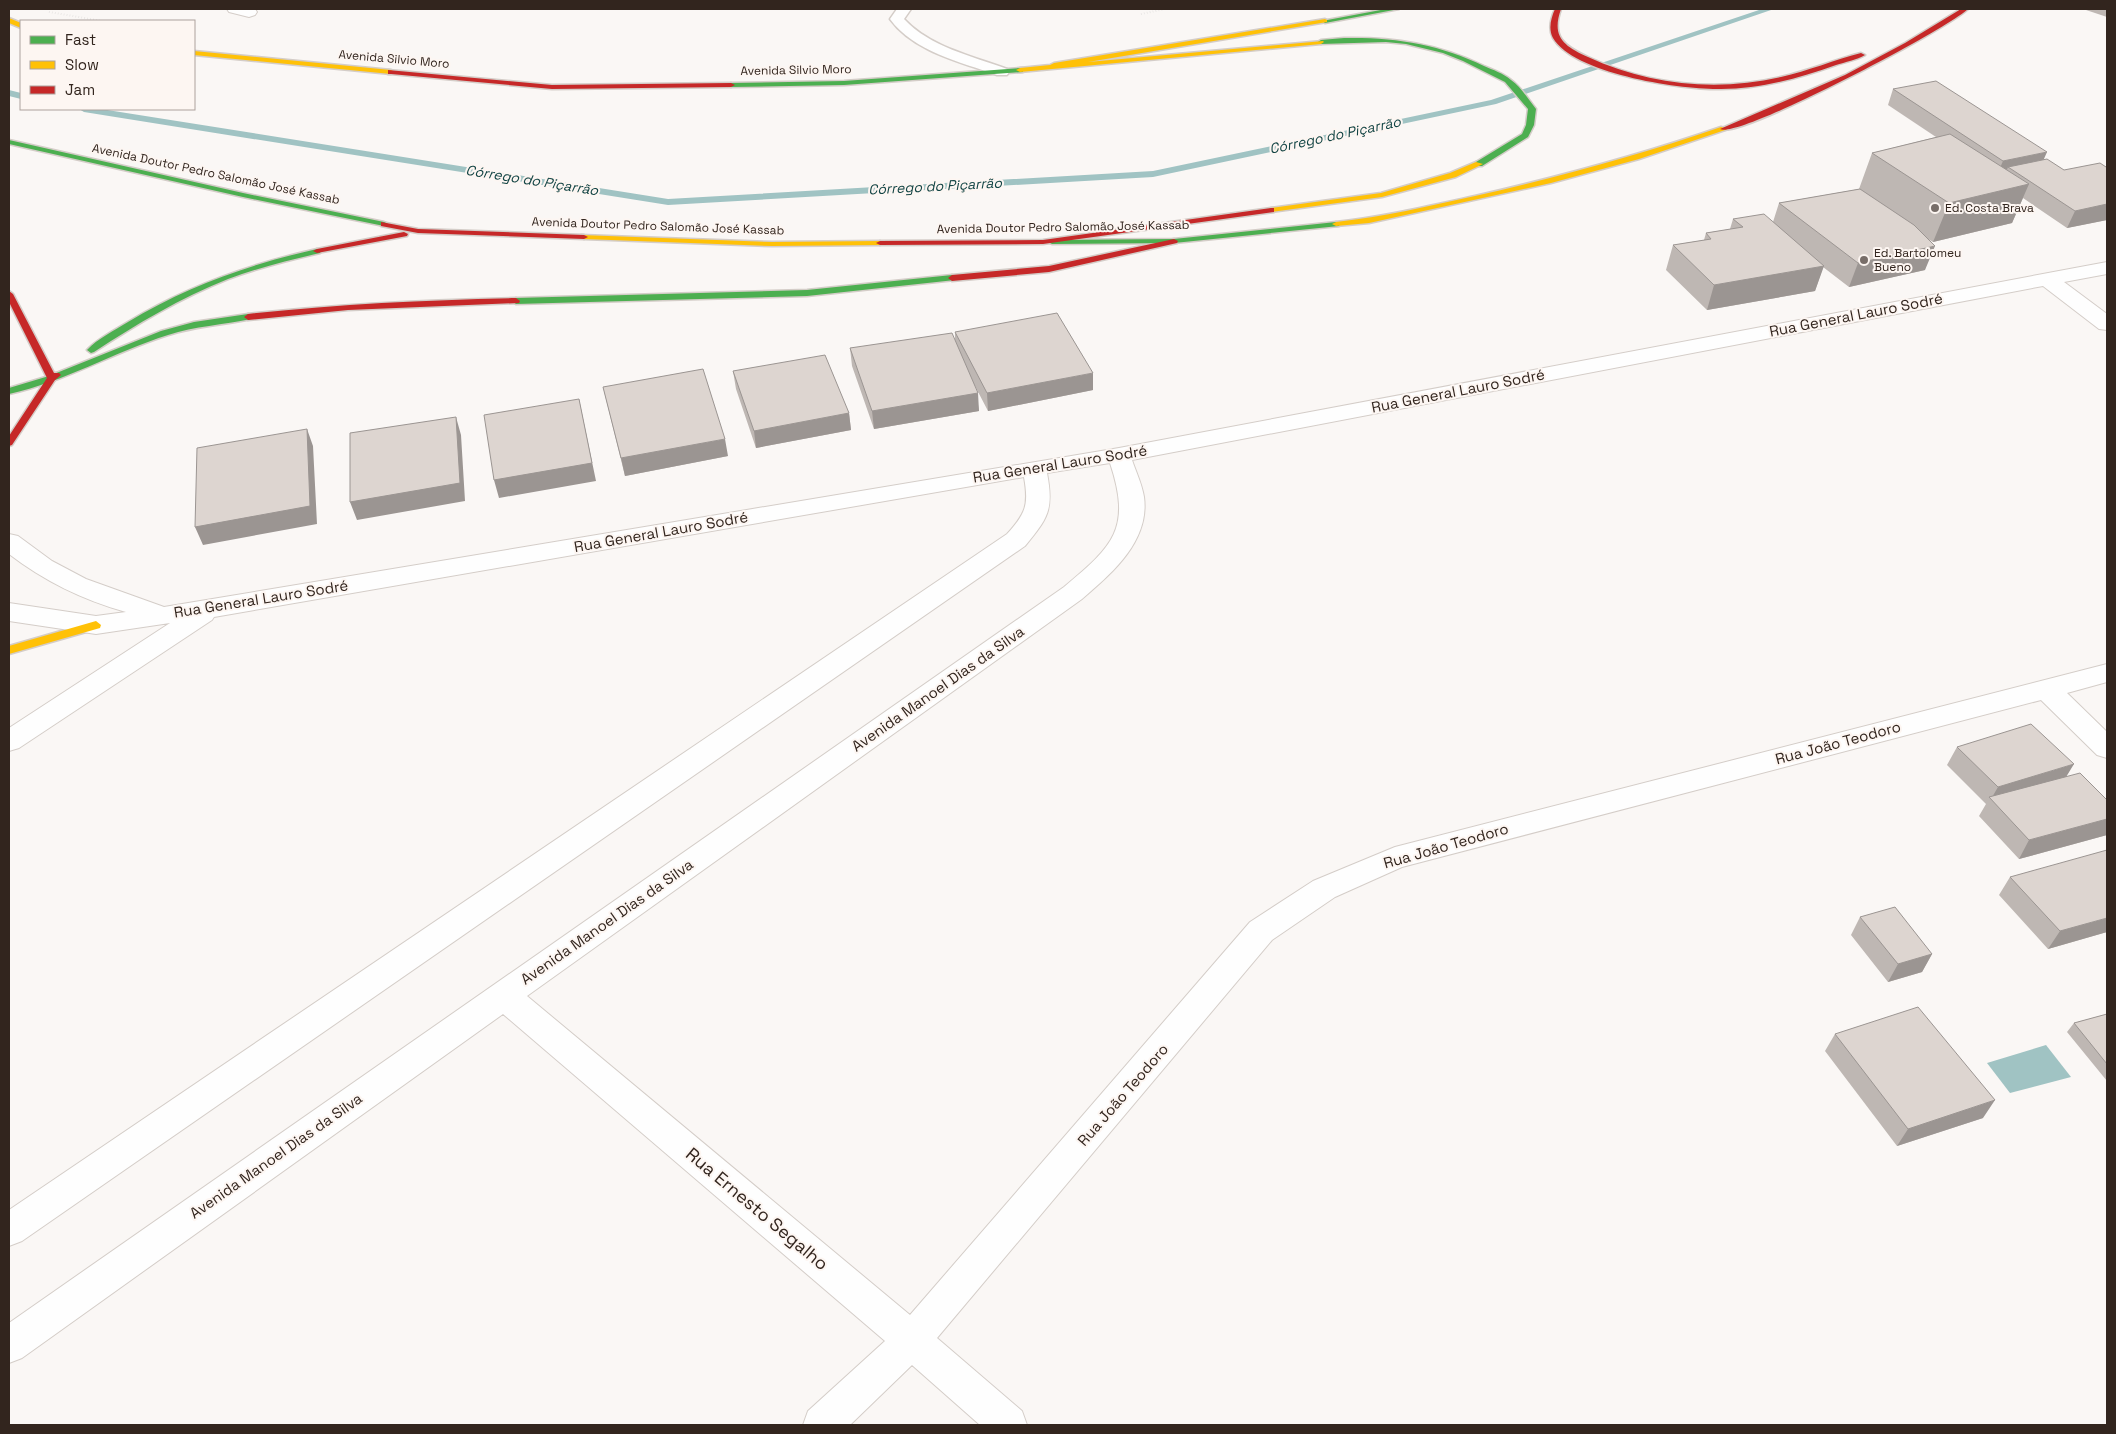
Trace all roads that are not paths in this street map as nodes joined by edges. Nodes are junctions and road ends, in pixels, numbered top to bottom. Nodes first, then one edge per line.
1 (904, 9) edge
2 (1396, 9) edge
3 (1558, 9) edge
4 (1965, 9) edge
5 (1923, 37) junction
6 (195, 53) edge
7 (1032, 68) junction
8 (1002, 72) junction
9 (9, 142) edge
10 (418, 231) junction
11 (1174, 241) junction
12 (1043, 242) junction
13 (2107, 268) edge
14 (2046, 280) junction
15 (9, 294) edge
16 (2107, 324) edge
17 (52, 378) junction
18 (9, 391) edge
19 (9, 443) edge
20 (1119, 456) junction
21 (1034, 468) junction
22 (9, 542) edge
23 (210, 609) junction
24 (9, 612) edge
25 (167, 614) junction
26 (96, 625) junction
27 (9, 650) edge
28 (2107, 673) edge
29 (2046, 688) junction
30 (9, 741) edge
31 (2107, 748) edge
32 (503, 995) junction
33 (9, 1230) edge
34 (912, 1340) junction
35 (9, 1345) edge
36 (822, 1425) edge
37 (1008, 1425) edge

1 - 8 lane
2 - 7 main road, Avenida Silvio Moro
3 - 5 main road
4 - 5 main road, Avenida Doutor Pedro Salomão José Kassab
5 - 11 main road, Avenida Doutor Pedro Salomão José Kassab
6 - 8 main road, Avenida Silvio Moro
7 - 8 main road, Avenida Silvio Moro
7 - 12 main road
9 - 10 main road, Avenida Doutor Pedro Salomão José Kassab
10 - 12 main road, Avenida Doutor Pedro Salomão José Kassab
10 - 17 main road, Avenida Doutor Pedro Salomão José Kassab
11 - 12 main road, Avenida Doutor Pedro Salomão José Kassab
11 - 17 main road
13 - 14 street, Rua General Lauro Sodré
14 - 16 street
14 - 20 street, Rua General Lauro Sodré
15 - 17 main road
17 - 18 main road
17 - 19 main road
20 - 21 street, Rua General Lauro Sodré
20 - 32 street, Avenida Manoel Dias da Silva
21 - 23 street, Rua General Lauro Sodré
21 - 33 street
22 - 25 street
23 - 25 street, Rua General Lauro Sodré
23 - 30 street
24 - 26 street, Rua General Lauro Sodré
25 - 26 street, Rua General Lauro Sodré
26 - 27 main road
28 - 29 street, Rua João Teodoro
29 - 31 street
29 - 34 street, Rua João Teodoro
32 - 34 street, Rua Ernesto Segalho
32 - 35 street, Avenida Manoel Dias da Silva
34 - 36 street, Rua João Teodoro
34 - 37 street, Rua Ernesto Segalho

